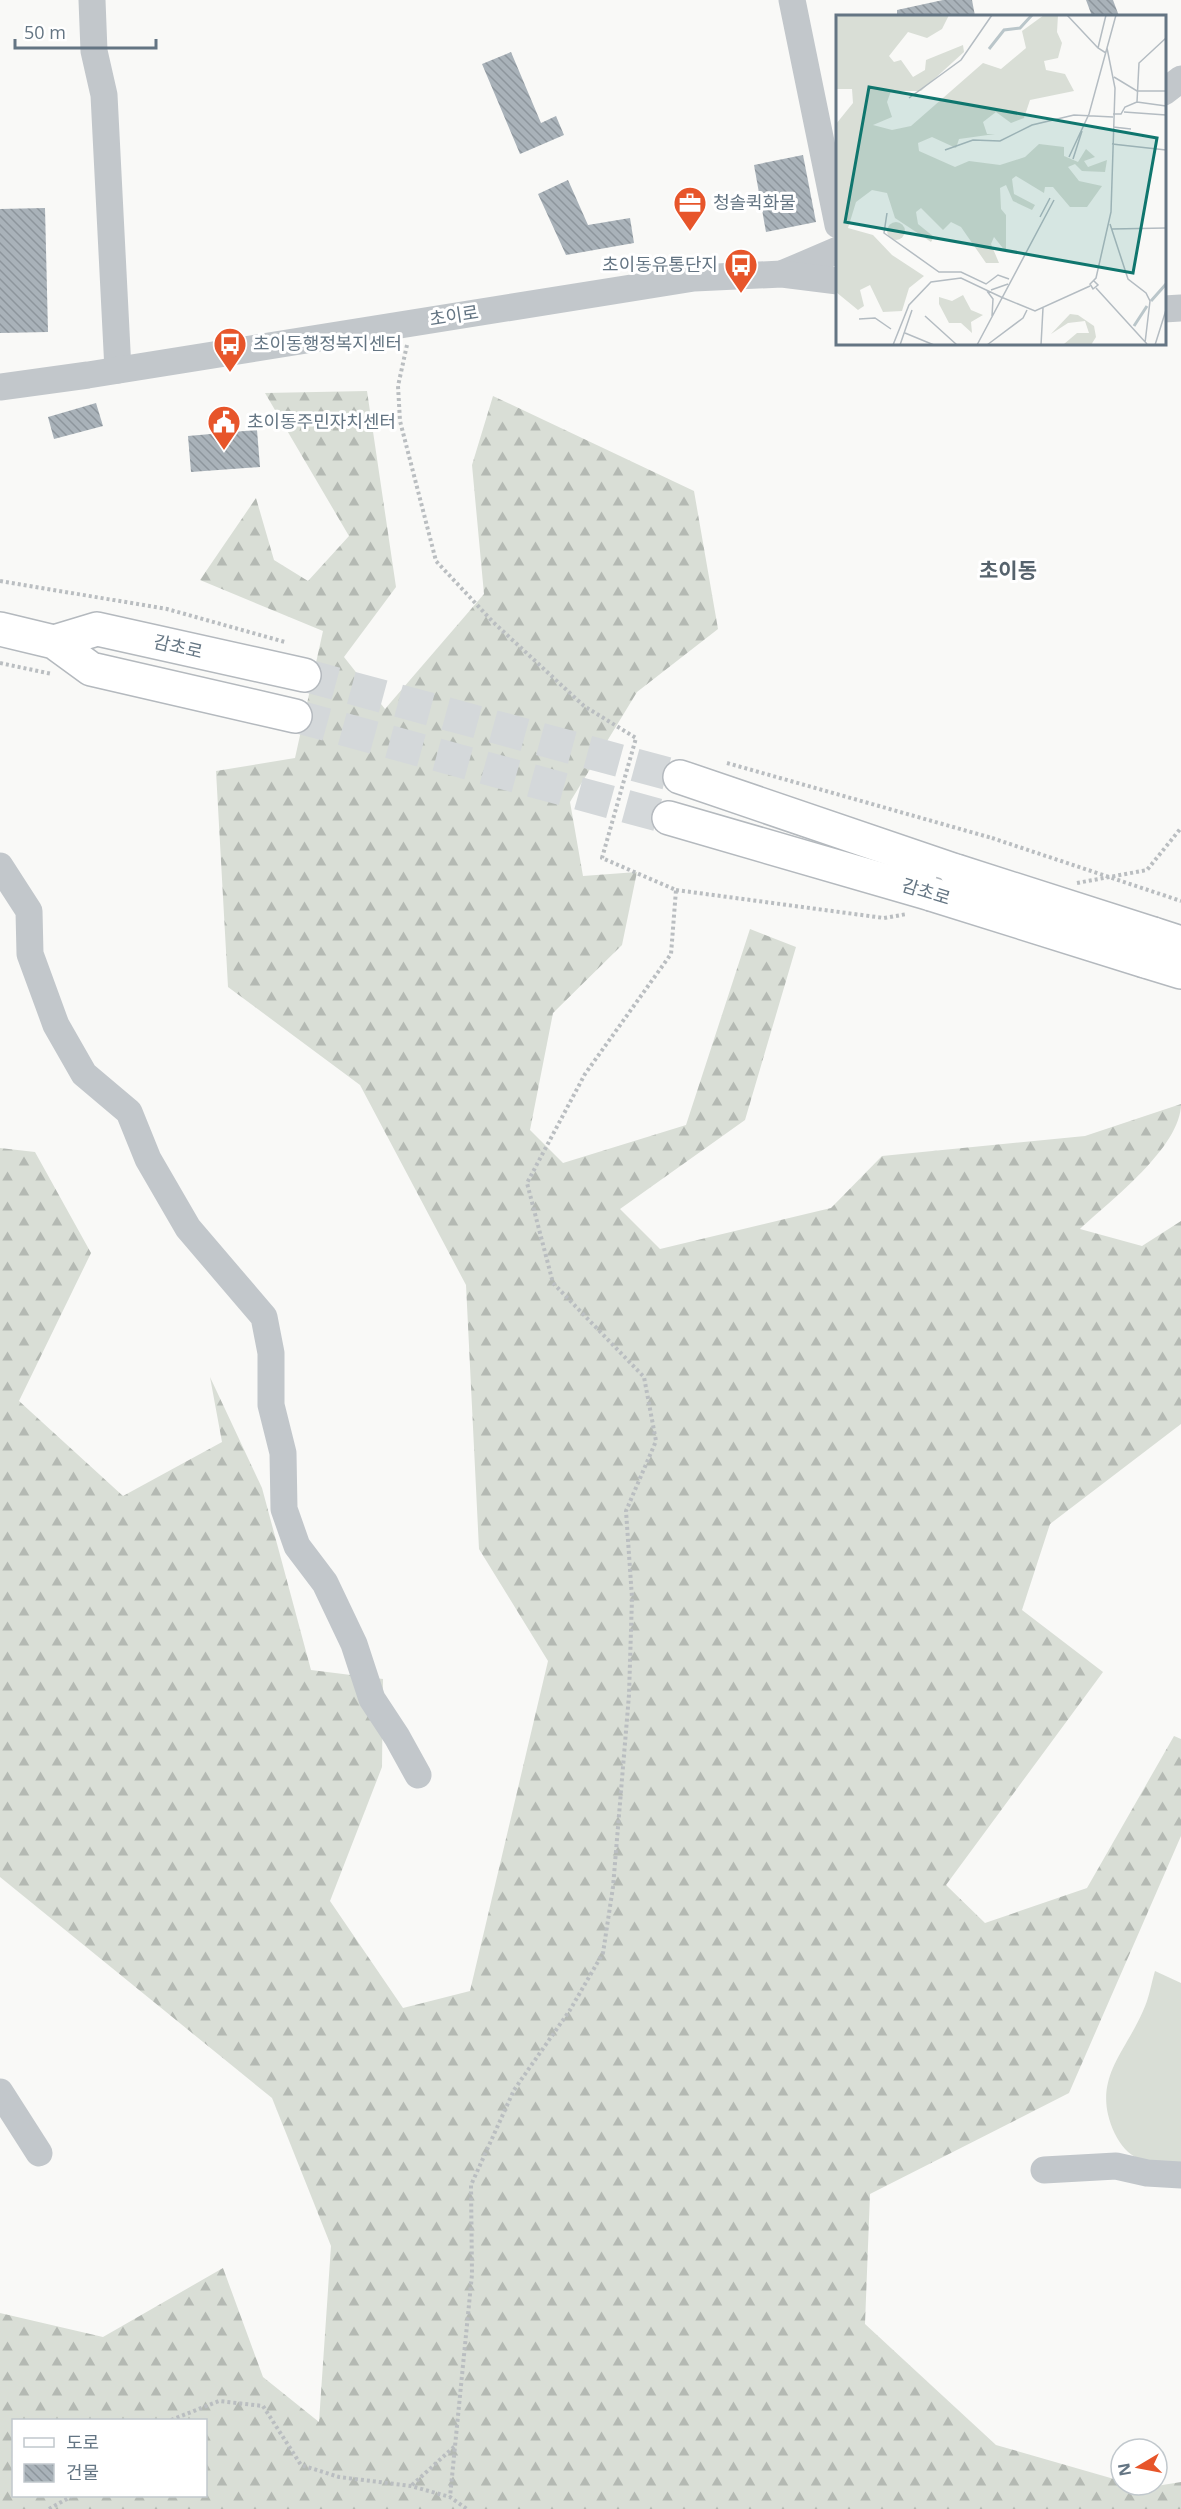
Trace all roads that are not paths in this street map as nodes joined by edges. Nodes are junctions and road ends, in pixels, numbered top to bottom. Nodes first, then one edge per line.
1 (92, 0) edge
2 (792, 0) edge
3 (1181, 80) edge
4 (1166, 91) edge
5 (836, 220) edge
6 (836, 250) edge
7 (782, 274) junction
8 (836, 281) edge
9 (1181, 308) edge
10 (1166, 309) edge
11 (118, 370) junction
12 (0, 387) edge
13 (0, 629) edge
14 (54, 642) junction
15 (304, 675) tunnel mouth
16 (294, 716) tunnel mouth
17 (680, 777) tunnel mouth
18 (669, 818) tunnel mouth
19 (0, 866) edge
20 (1160, 946) edge
21 (1181, 972) edge
22 (418, 1775) dead end
23 (0, 2092) edge
24 (39, 2153) dead end
25 (1044, 2170) dead end
26 (1181, 2175) edge

1 - 11 street
2 - 5 street
3 - 4 street
6 - 7 street
7 - 8 street, 초이로
7 - 11 street, 초이로
9 - 10 street
11 - 12 street, 초이로
13 - 14 main road
14 - 15 main road, 감초로
14 - 16 main road
17 - 20 main road, 감초로, bridge
18 - 20 main road, 감초로, bridge
19 - 22 street
20 - 21 main road, 감초로
23 - 24 street
25 - 26 street

